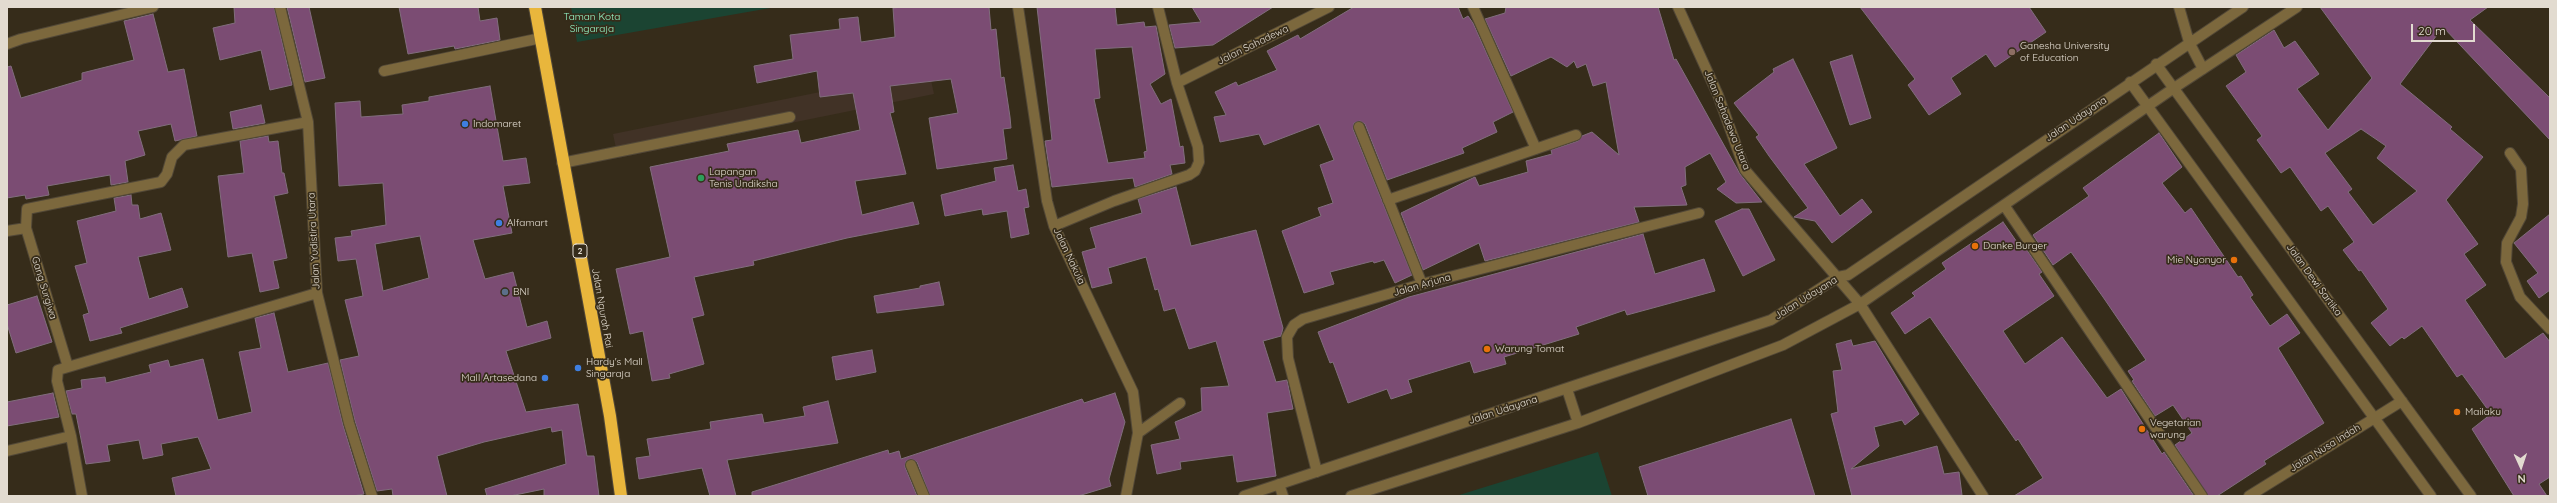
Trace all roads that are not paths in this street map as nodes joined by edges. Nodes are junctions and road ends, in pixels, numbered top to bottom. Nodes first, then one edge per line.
1 (153, 7) edge
2 (280, 7) edge
3 (535, 7) edge
4 (1018, 7) edge
5 (1158, 7) edge
6 (1329, 7) edge
7 (1473, 7) edge
8 (1678, 7) edge
9 (2179, 7) edge
10 (2243, 7) edge
11 (2297, 7) edge
12 (541, 38) junction
13 (2189, 42) junction
14 (7, 44) edge
15 (2156, 64) junction
16 (2202, 69) junction
17 (384, 71) dead end
18 (2130, 82) junction
19 (1177, 83) junction
20 (2174, 88) junction
21 (2149, 106) junction
22 (790, 117) dead end
23 (308, 122) junction
24 (1358, 127) dead end
25 (1576, 135) dead end
26 (1536, 150) junction
27 (2510, 153) dead end
28 (562, 163) junction
29 (1388, 200) junction
30 (2004, 205) junction
31 (1699, 213) dead end
32 (1054, 226) junction
33 (26, 228) junction
34 (7, 231) edge
35 (1838, 277) junction
36 (1422, 284) junction
37 (317, 293) junction
38 (1860, 304) junction
39 (2550, 329) edge
40 (63, 368) junction
41 (1567, 389) junction
42 (2402, 401) junction
43 (1180, 403) dead end
44 (2374, 418) junction
45 (1578, 423) junction
46 (1138, 433) junction
47 (71, 436) junction
48 (7, 451) edge
49 (911, 465) dead end
50 (1317, 472) junction
51 (1279, 484) junction
52 (82, 496) edge
53 (372, 496) edge
54 (621, 496) edge
55 (924, 496) edge
56 (1126, 496) edge
57 (1244, 496) edge
58 (1283, 496) edge
59 (1351, 496) edge
60 (1983, 496) edge
61 (2202, 496) edge
62 (2249, 496) edge
63 (2431, 496) edge
64 (2471, 496) edge

1 - 14 street
2 - 23 street, Jalan Yudistira Utara
3 - 12 highway, Jalan Ngurah Rai / 2
4 - 32 street, Jalan Nakula
5 - 19 street
6 - 19 street, Jalan Sahadewa
7 - 26 street
8 - 35 street, Jalan Sahadewa Utara
9 - 13 street
10 - 13 street, Jalan Udayana
11 - 16 street
12 - 17 street
12 - 28 highway, Jalan Ngurah Rai / 2
13 - 15 street, Jalan Udayana
13 - 16 street
15 - 18 street, Jalan Udayana
15 - 20 street, Jalan Dewi Sartika
16 - 20 street
18 - 21 street
18 - 35 street, Jalan Udayana
19 - 32 street
20 - 21 street
20 - 42 street, Jalan Dewi Sartika
21 - 30 street
21 - 44 street
22 - 28 street
23 - 33 street, Gang Surgiwa
23 - 37 street, Jalan Yudistira Utara
24 - 29 street
25 - 26 street
26 - 29 street
27 - 39 street
28 - 54 highway, Jalan Ngurah Rai / 2
29 - 36 street
30 - 38 street
30 - 61 street
31 - 36 street, Jalan Arjuna
32 - 46 street, Jalan Nakula
33 - 34 street
33 - 40 street, Gang Surgiwa
35 - 38 street, Jalan Sahadewa Utara
35 - 41 street, Jalan Udayana
36 - 50 street, Jalan Arjuna
37 - 40 street
37 - 53 street, Jalan Yudistira Utara
38 - 45 street
38 - 60 street, Jalan Sahadewa Utara
40 - 47 street, Gang Surgiwa
41 - 45 street
41 - 50 street, Jalan Udayana
42 - 44 street, Jalan Nusa Indah
42 - 64 street, Jalan Dewi Sartika
43 - 46 street
44 - 62 street, Jalan Nusa Indah
44 - 63 street
45 - 59 street
46 - 56 street, Jalan Nakula
47 - 48 street
47 - 52 street, Gang Surgiwa
49 - 55 street
50 - 51 street, Jalan Udayana
51 - 57 street, Jalan Udayana
51 - 58 street

